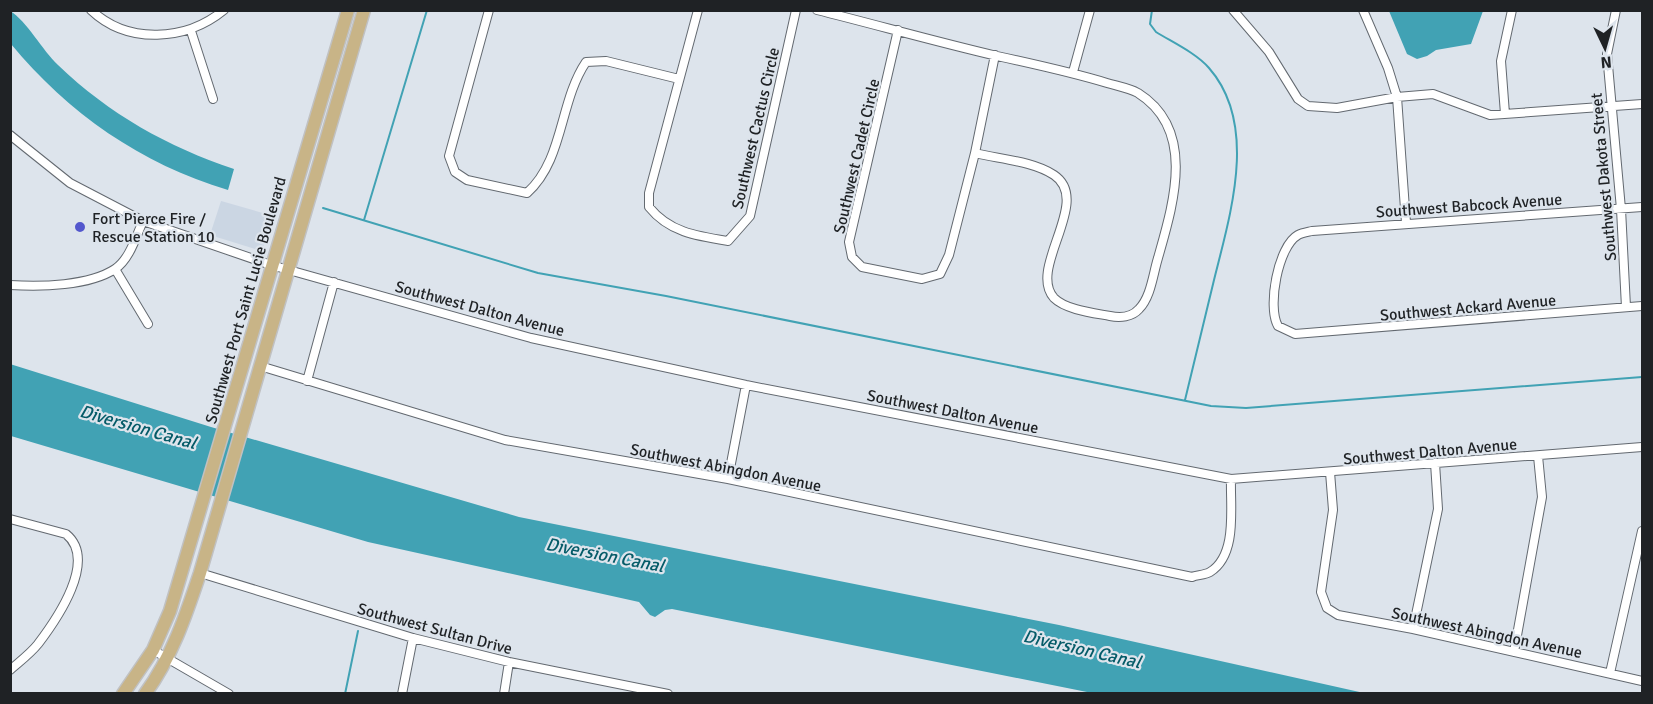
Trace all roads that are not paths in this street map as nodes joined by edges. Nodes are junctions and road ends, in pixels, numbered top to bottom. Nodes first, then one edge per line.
1 (90, 10) edge
2 (224, 10) edge
3 (348, 10) edge
4 (364, 10) edge
5 (489, 10) edge
6 (698, 10) edge
7 (796, 10) edge
8 (817, 10) edge
9 (1089, 10) edge
10 (1233, 10) edge
11 (1363, 10) edge
12 (1512, 10) edge
13 (1616, 10) edge
14 (898, 30) junction
15 (191, 31) junction
16 (995, 55) junction
17 (1073, 72) junction
18 (679, 79) junction
19 (1397, 97) junction
20 (213, 99) dead end
21 (1642, 104) edge
22 (1611, 106) junction
23 (1505, 114) junction
24 (10, 135) edge
25 (975, 153) junction
26 (1642, 207) edge
27 (1620, 209) junction
28 (143, 221) junction
29 (1406, 223) junction
30 (271, 265) junction
31 (286, 268) junction
32 (115, 269) junction
33 (334, 282) junction
34 (10, 285) edge
35 (1642, 306) edge
36 (1626, 307) junction
37 (148, 324) dead end
38 (1295, 334) joint
39 (260, 366) junction
40 (307, 381) junction
41 (746, 385) junction
42 (1642, 447) edge
43 (1538, 456) junction
44 (1435, 463) junction
45 (1330, 472) junction
46 (728, 479) junction
47 (1231, 479) junction
48 (10, 519) edge
49 (1642, 531) edge
50 (200, 573) junction
51 (1413, 629) junction
52 (413, 638) junction
53 (153, 650) junction
54 (1514, 652) junction
55 (166, 659) junction
56 (509, 662) junction
57 (10, 670) edge
58 (1610, 673) junction
59 (1642, 681) edge
60 (123, 693) edge
61 (145, 693) edge
62 (229, 693) edge
63 (402, 693) edge
64 (504, 693) edge
65 (668, 693) edge

1 - 15 street
2 - 15 street
3 - 30 main road, Southwest Port Saint Lucie Boulevard
4 - 31 main road, Southwest Port Saint Lucie Boulevard
5 - 18 street
6 - 18 street, Southwest Cactus Circle
7 - 18 street, Southwest Cactus Circle
8 - 14 street
9 - 17 street
10 - 19 street
11 - 19 street
12 - 23 street
13 - 22 street, Southwest Dakota Street
14 - 16 street
14 - 25 street, Southwest Cadet Circle
15 - 20 street
16 - 17 street
16 - 25 street, Southwest Cadet Circle
17 - 25 street
19 - 23 street
19 - 29 street
21 - 22 street
22 - 23 street
22 - 27 street, Southwest Dakota Street
24 - 28 street, Southwest Dalton Avenue
26 - 27 street, Southwest Babcock Avenue
27 - 29 street, Southwest Babcock Avenue
27 - 36 street, Southwest Dakota Street
28 - 30 street, Southwest Dalton Avenue
28 - 32 street
29 - 38 street, Southwest Babcock Avenue
30 - 31 street, Southwest Dalton Avenue
30 - 53 main road, Southwest Port Saint Lucie Boulevard
31 - 33 street, Southwest Dalton Avenue
31 - 39 main road, Southwest Port Saint Lucie Boulevard
32 - 34 street
32 - 37 street
33 - 40 street
33 - 41 street, Southwest Dalton Avenue
35 - 36 street, Southwest Ackard Avenue
36 - 38 street, Southwest Ackard Avenue
39 - 40 street, Southwest Abingdon Avenue
39 - 50 main road, Southwest Port Saint Lucie Boulevard
40 - 46 street, Southwest Abingdon Avenue
41 - 46 street
41 - 47 street, Southwest Dalton Avenue
42 - 43 street, Southwest Dalton Avenue
43 - 44 street, Southwest Dalton Avenue
43 - 54 street
44 - 45 street, Southwest Dalton Avenue
44 - 51 street
45 - 47 street, Southwest Dalton Avenue
45 - 51 street, Southwest Abingdon Avenue
46 - 47 street, Southwest Abingdon Avenue
48 - 57 street
49 - 58 street
50 - 52 street, Southwest Sultan Drive
50 - 55 main road, Southwest Port Saint Lucie Boulevard
51 - 54 street, Southwest Abingdon Avenue
52 - 56 street, Southwest Sultan Drive
52 - 63 street
53 - 55 street
53 - 60 main road, Southwest Port Saint Lucie Boulevard
54 - 58 street, Southwest Abingdon Avenue
55 - 61 main road, Southwest Port Saint Lucie Boulevard
55 - 62 street
56 - 64 street
56 - 65 street, Southwest Sultan Drive
58 - 59 street, Southwest Abingdon Avenue

